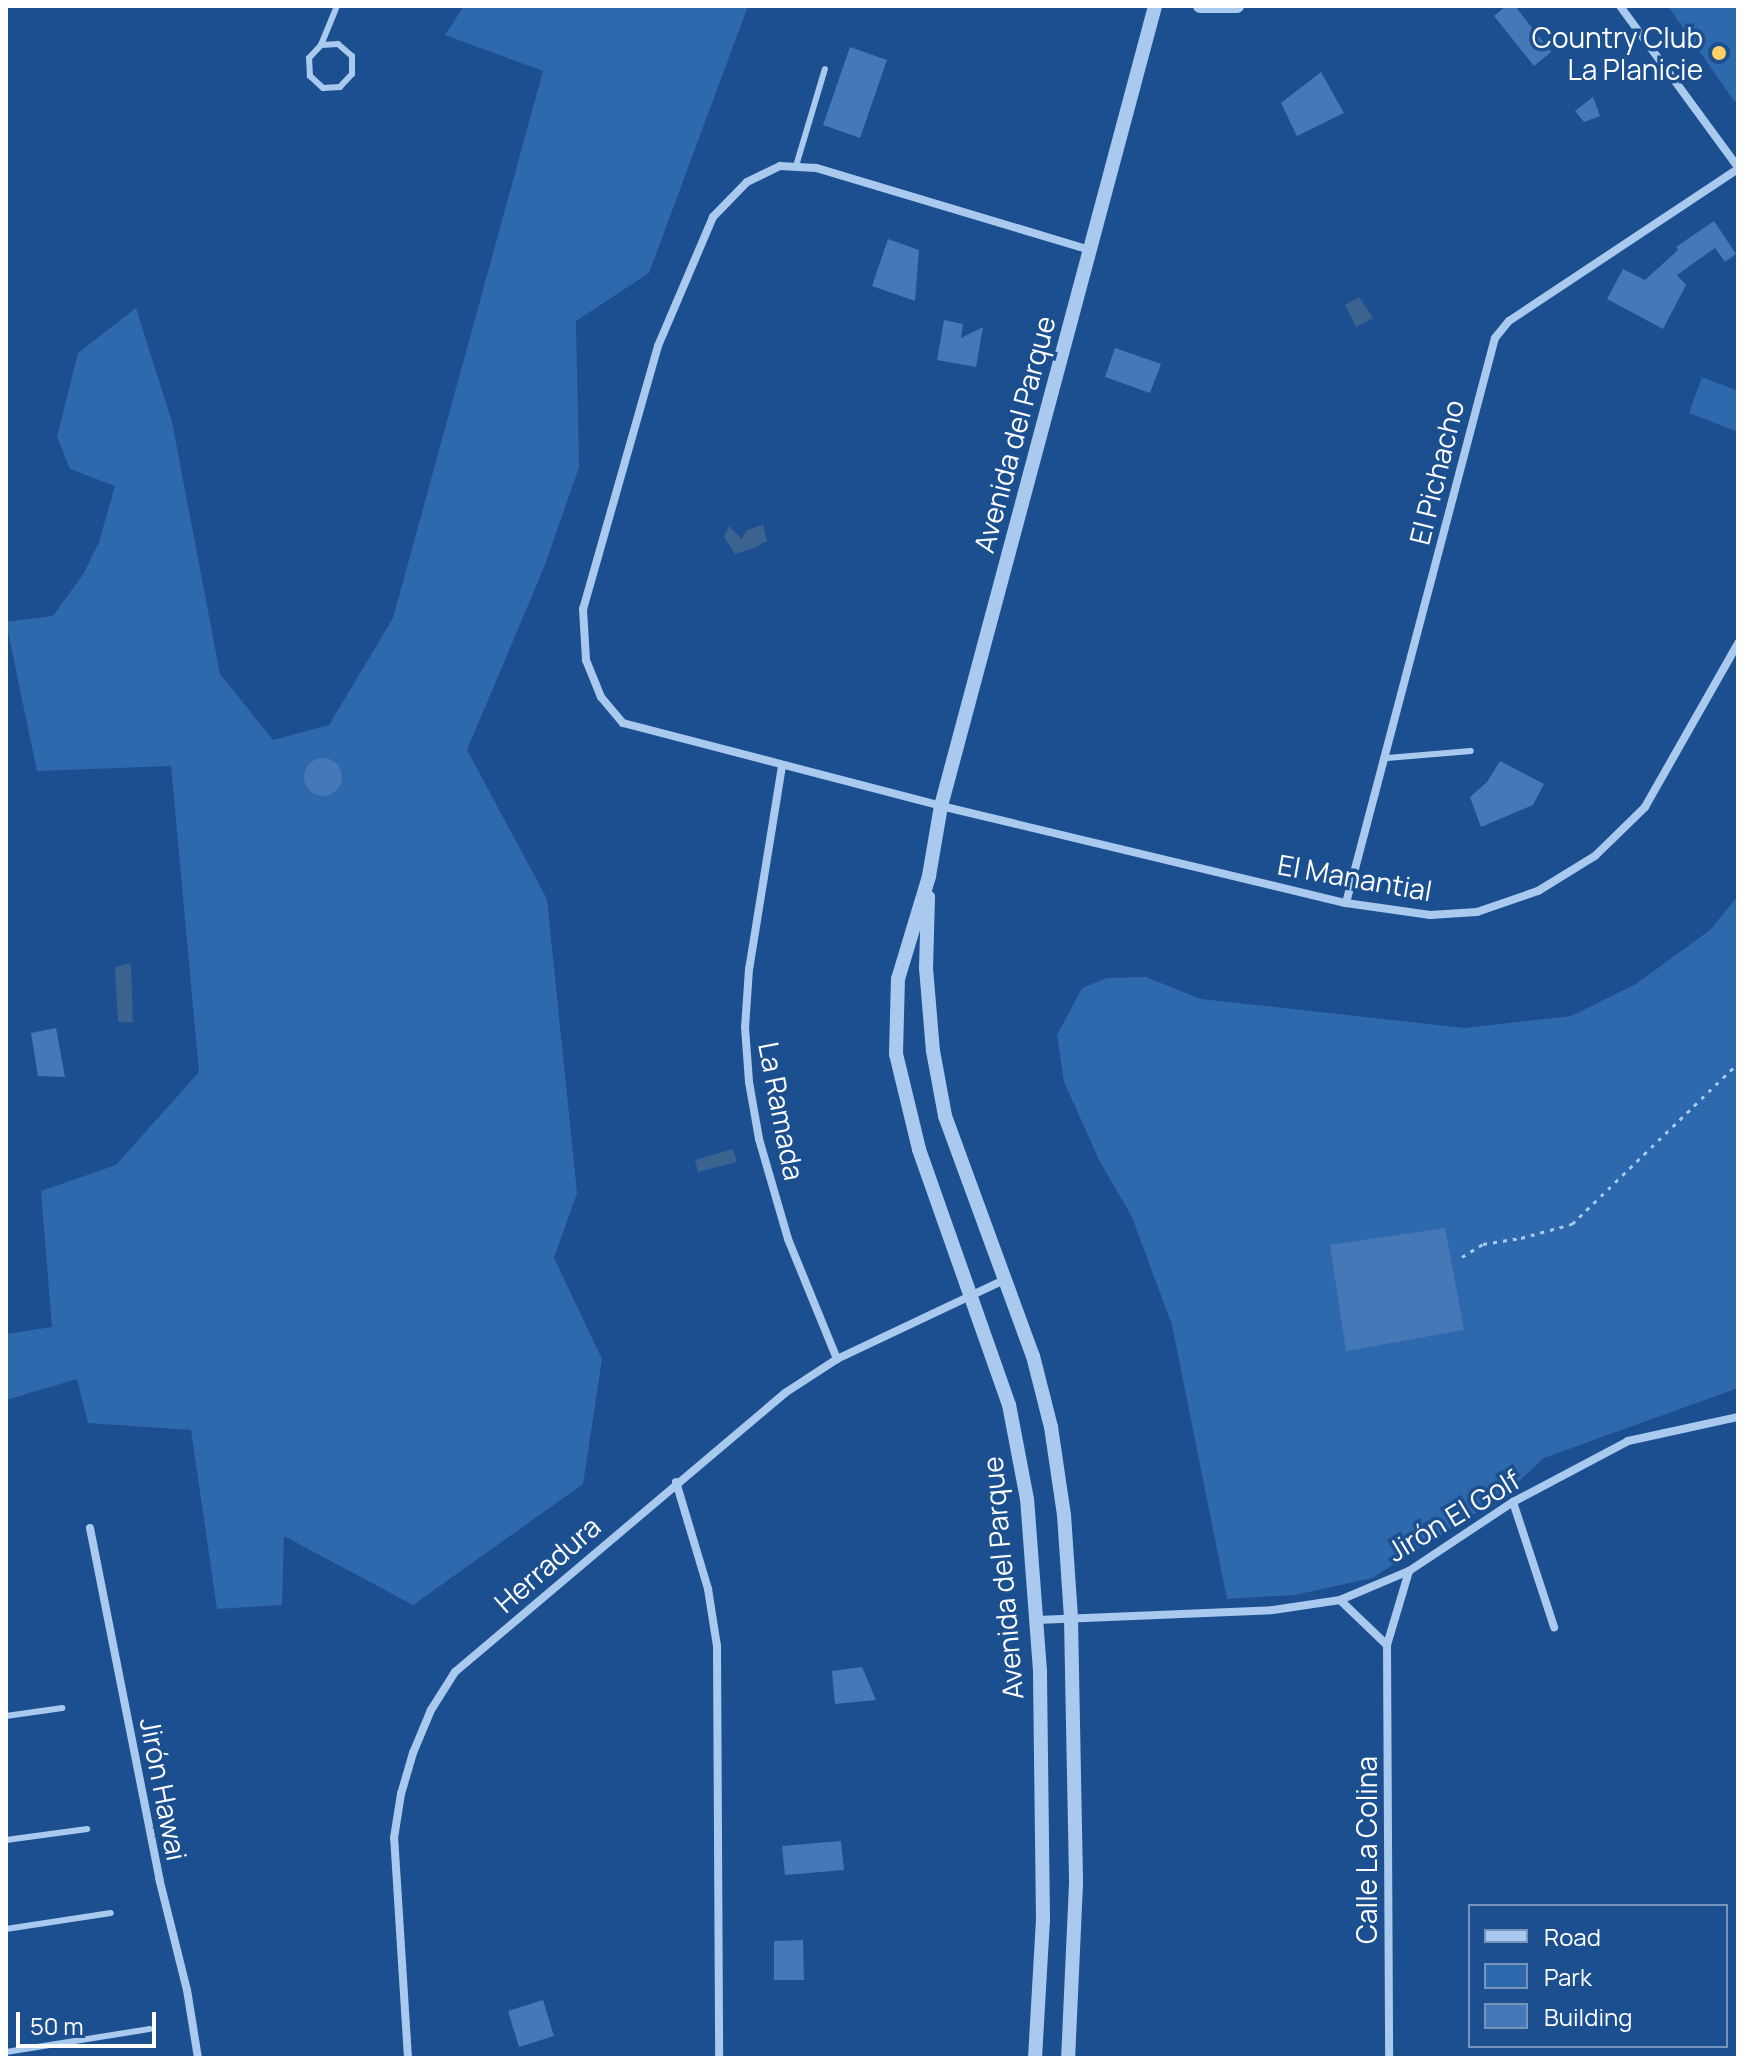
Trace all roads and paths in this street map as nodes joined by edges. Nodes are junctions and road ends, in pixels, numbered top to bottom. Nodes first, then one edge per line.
1 (337, 6) edge
2 (1155, 6) edge
3 (1200, 6) edge
4 (1237, 6) edge
5 (1620, 6) edge
6 (321, 45) junction
7 (825, 69) dead end
8 (1737, 164) edge
9 (796, 166) junction
10 (1090, 250) junction
11 (1738, 643) edge
12 (1471, 751) dead end
13 (1387, 758) junction
14 (782, 766) junction
15 (941, 806) junction
16 (929, 876) junction
17 (1346, 903) junction
18 (1738, 1063) edge
19 (1462, 1257) dead end
20 (1004, 1280) junction
21 (971, 1296) junction
22 (837, 1359) junction
23 (1738, 1417) edge
24 (676, 1482) junction
25 (1513, 1502) junction
26 (90, 1528) dead end
27 (1409, 1571) junction
28 (1340, 1600) junction
29 (1071, 1619) junction
30 (1037, 1620) junction
31 (1554, 1627) dead end
32 (1387, 1645) junction
33 (62, 1708) dead end
34 (6, 1716) edge
35 (87, 1829) dead end
36 (6, 1840) edge
37 (111, 1913) dead end
38 (6, 1929) edge
39 (150, 2029) dead end
40 (6, 2052) edge
41 (1388, 2057) edge
42 (198, 2058) edge
43 (408, 2058) edge
44 (719, 2058) edge
45 (1035, 2058) edge
46 (1068, 2058) edge

1 - 6 lane
2 - 10 street, Avenida del Parque
3 - 4 street
5 - 8 street
6 - 6 lane
7 - 9 lane
8 - 13 street, El Pichacho
9 - 10 street
9 - 14 street, El Manantial
10 - 15 street, Avenida del Parque
11 - 17 street, El Manantial
12 - 13 lane
13 - 17 street, El Pichacho
14 - 15 street, El Manantial
14 - 22 street, La Ramada
15 - 16 street, Avenida del Parque
15 - 17 street, El Manantial
16 - 20 street, Avenida del Parque
16 - 21 street, Avenida del Parque
18 - 19 path
20 - 21 street, Herradura
20 - 29 street, Avenida del Parque
21 - 22 street, Herradura
21 - 30 street, Avenida del Parque
22 - 24 street, Herradura
23 - 25 street, Jirón El Golf
24 - 43 street, Herradura
24 - 44 street
25 - 27 street, Jirón El Golf
25 - 31 street
26 - 42 street, Jirón Hawai
27 - 28 street, Jirón El Golf
27 - 32 street, Calle La Colina
28 - 29 street, Jirón El Golf
28 - 32 street
29 - 30 street, Jirón El Golf
29 - 46 street, Avenida del Parque
30 - 45 street, Avenida del Parque
32 - 41 street, Calle La Colina
33 - 34 lane
35 - 36 lane
37 - 38 lane
39 - 40 lane

